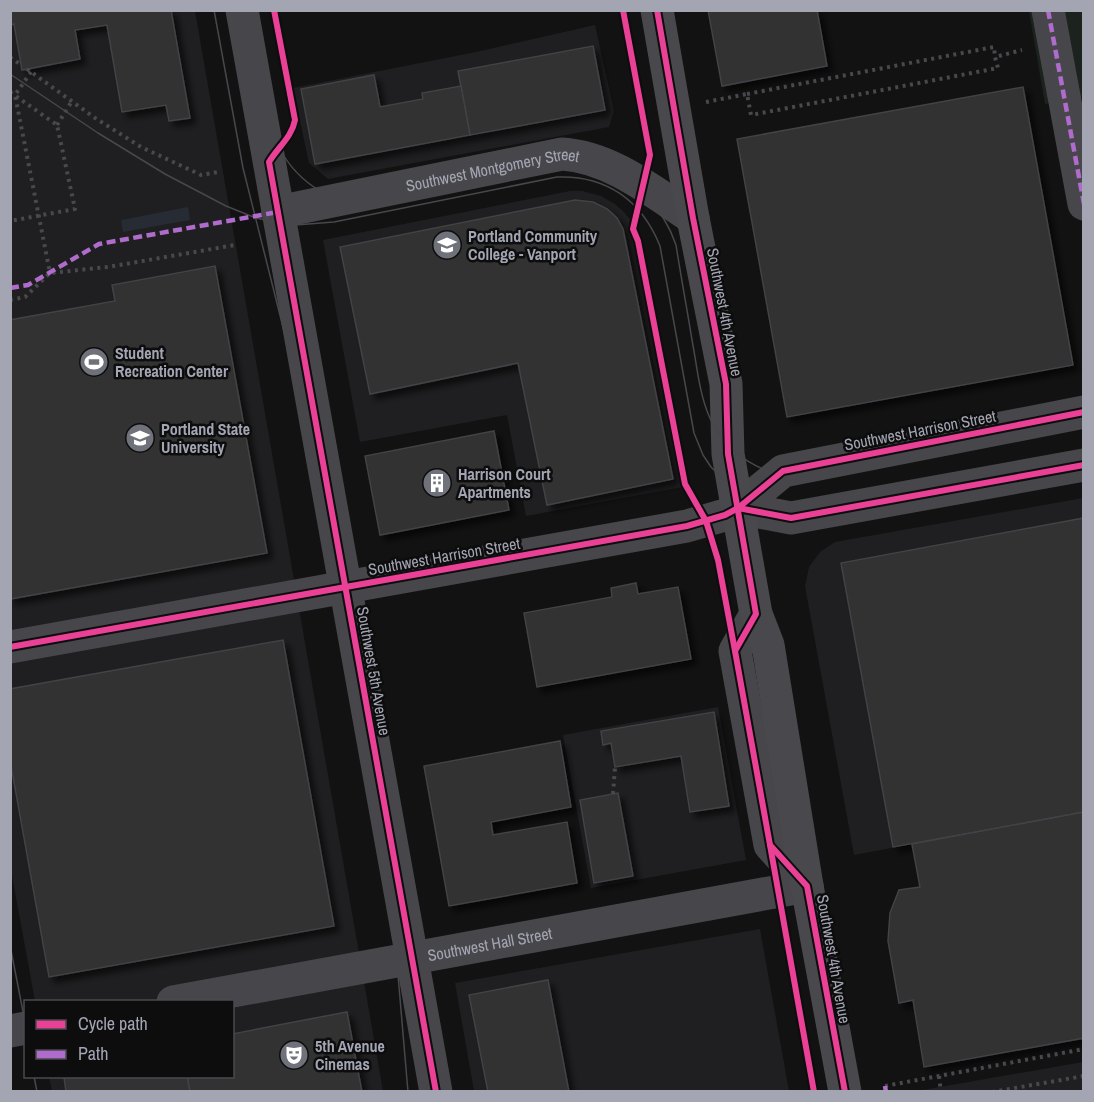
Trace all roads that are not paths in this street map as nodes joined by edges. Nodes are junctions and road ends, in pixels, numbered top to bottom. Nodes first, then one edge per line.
1 (242, 10) edge
2 (657, 10) edge
3 (1051, 26) edge
4 (1083, 204) edge
5 (278, 212) junction
6 (693, 218) junction
7 (1083, 412) edge
8 (1083, 465) edge
9 (738, 508) junction
10 (345, 587) junction
11 (10, 647) edge
12 (807, 886) junction
13 (412, 958) junction
14 (184, 1000) edge
15 (436, 1092) edge
16 (845, 1092) edge

1 - 5 street, Southwest 5th Avenue
2 - 6 main road, Southwest 4th Avenue
3 - 4 street
5 - 6 street, Southwest Montgomery Street
5 - 10 street, Southwest 5th Avenue
6 - 9 main road, Southwest 4th Avenue
7 - 9 street, Southwest Harrison Street
8 - 9 street
9 - 10 street, Southwest Harrison Street
9 - 12 main road, Southwest 4th Avenue
10 - 11 street, Southwest Harrison Street
10 - 13 street, Southwest 5th Avenue
12 - 13 street, Southwest Hall Street
12 - 16 main road, Southwest 4th Avenue
13 - 14 street, Southwest Hall Street
13 - 15 street, Southwest 5th Avenue

